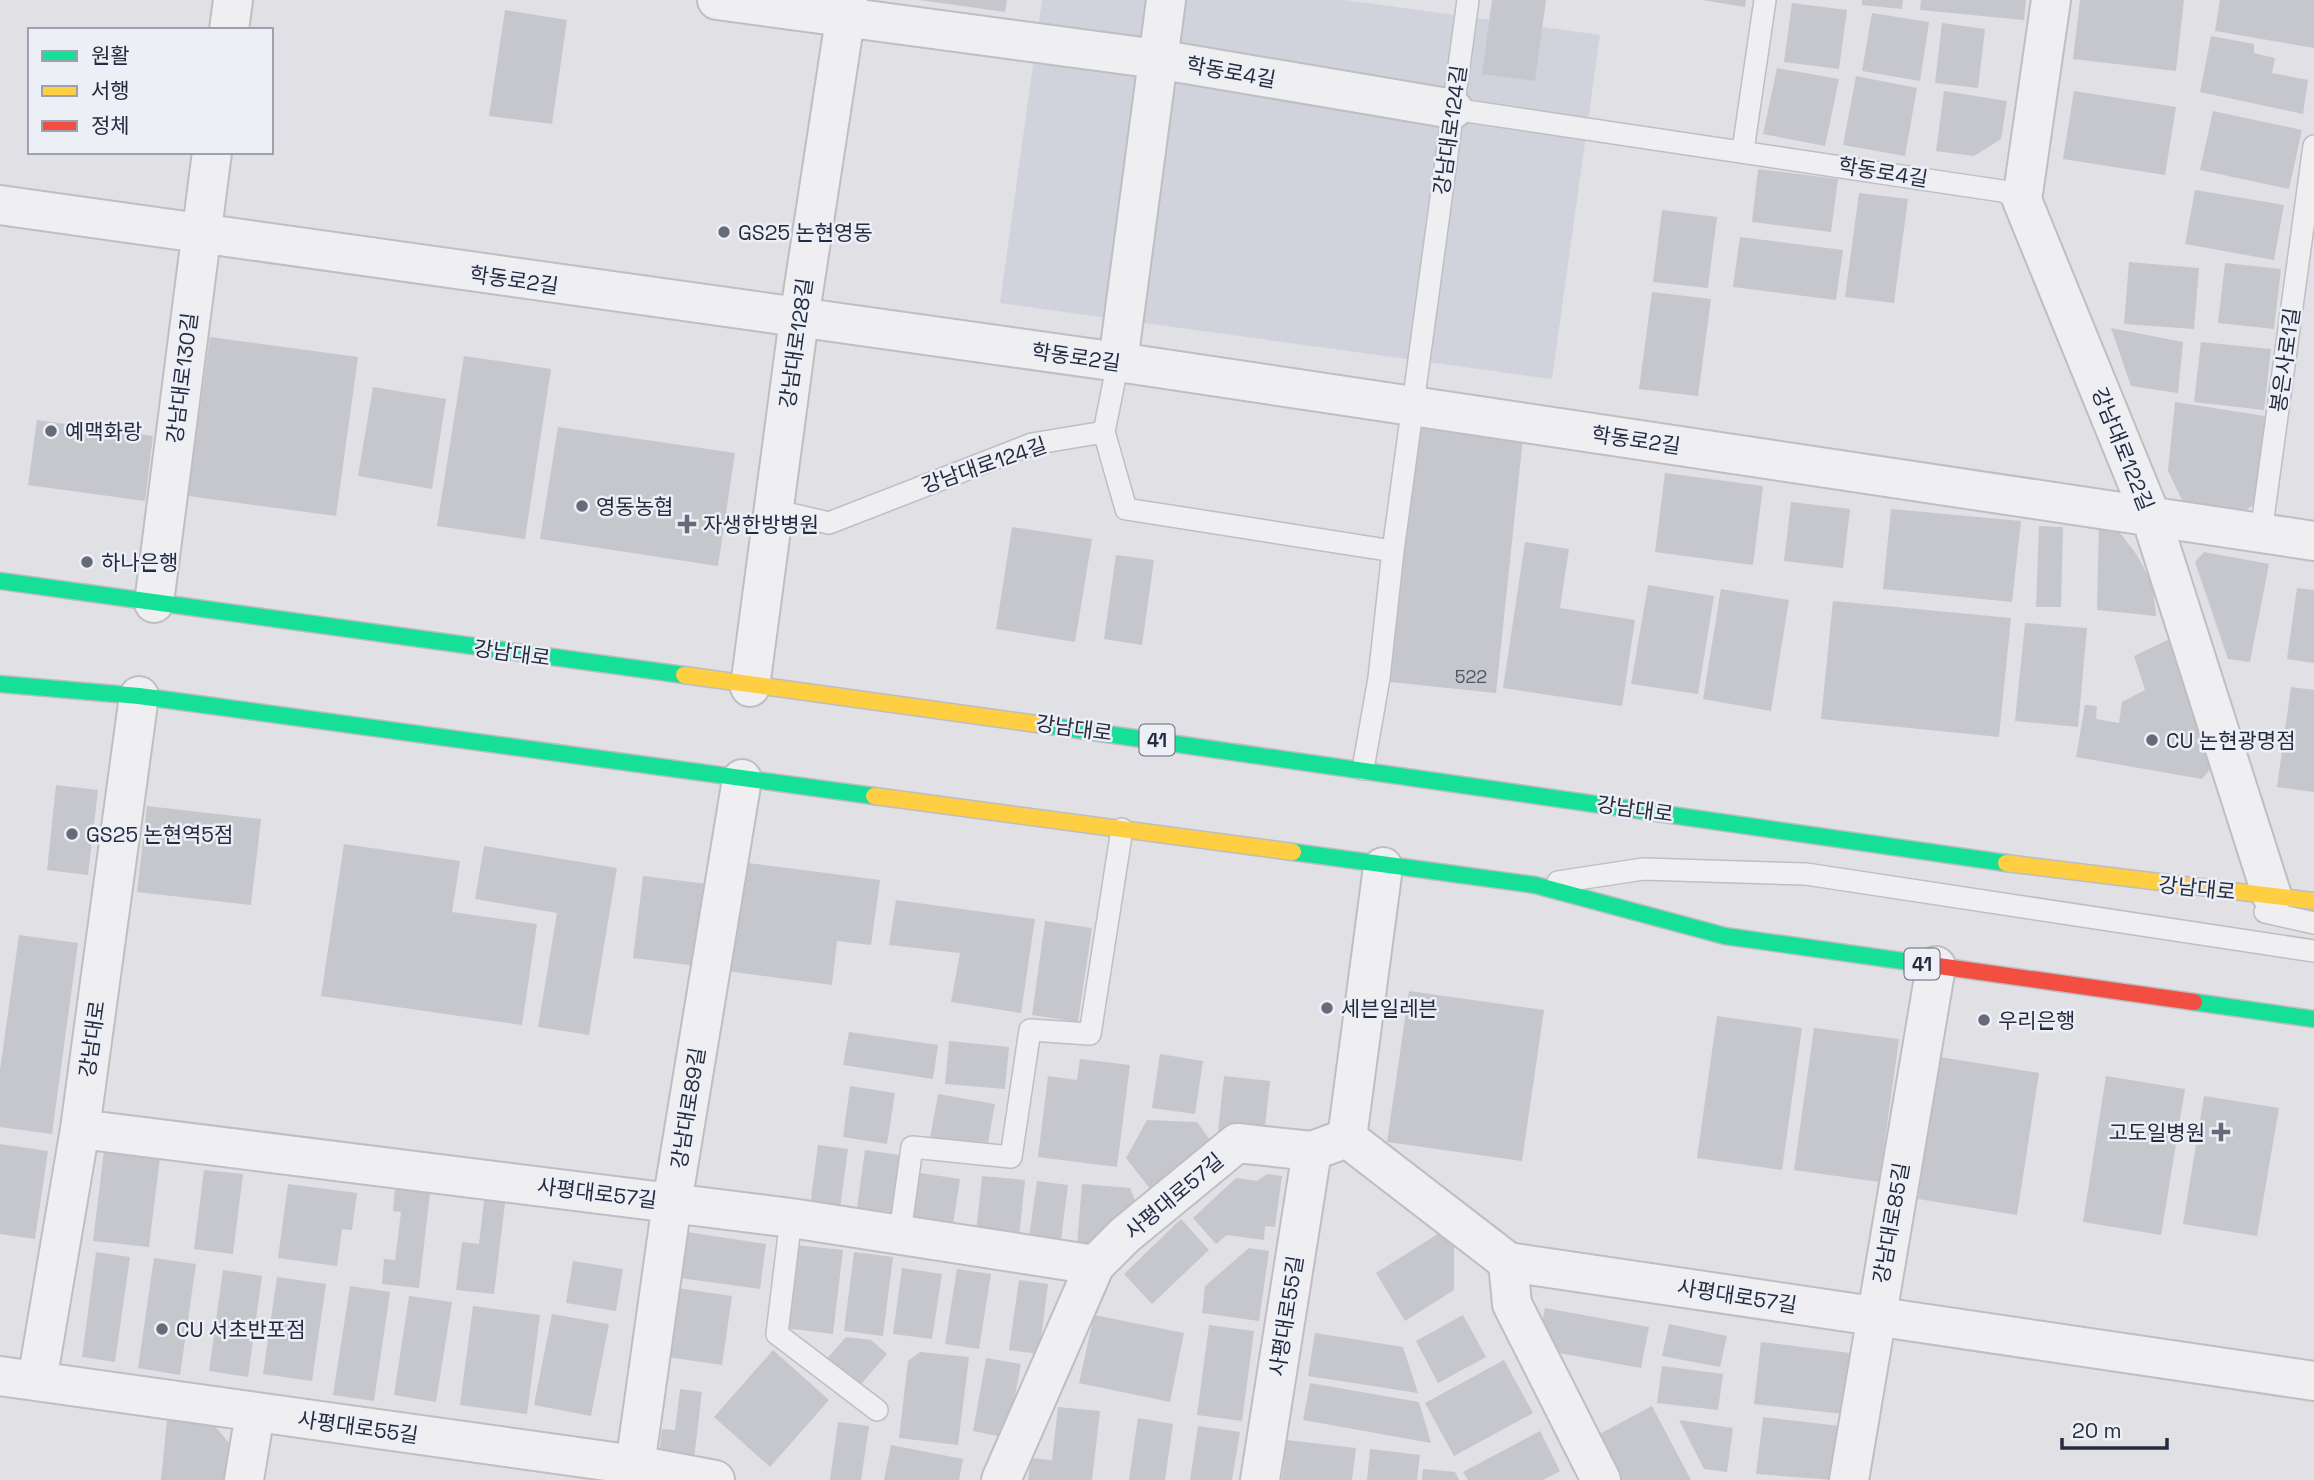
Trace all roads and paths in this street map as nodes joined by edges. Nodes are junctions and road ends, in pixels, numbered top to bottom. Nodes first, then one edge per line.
1 (233, 0) edge
2 (717, 0) edge
3 (1166, 0) edge
4 (1468, 0) edge
5 (1765, 0) edge
6 (2051, 0) edge
7 (846, 9) edge
8 (229, 28) edge
9 (1157, 59) junction
10 (1453, 109) junction
11 (2314, 146) edge
12 (1743, 150) junction
13 (212, 154) edge
14 (2022, 200) junction
15 (0, 205) edge
16 (200, 236) junction
17 (799, 319) junction
18 (1118, 362) junction
19 (1414, 408) junction
20 (1104, 432) junction
21 (773, 510) junction
22 (2150, 514) junction
23 (2261, 533) junction
24 (2314, 541) edge
25 (1393, 551) junction
26 (0, 581) edge
27 (154, 604) junction
28 (0, 684) edge
29 (750, 687) junction
30 (138, 696) junction
31 (1363, 769) junction
32 (742, 779) junction
33 (1122, 829) junction
34 (1383, 867) junction
35 (2099, 877) junction
36 (1535, 885) junction
37 (2272, 896) junction
38 (2314, 901) edge
39 (2314, 923) edge
40 (2314, 951) edge
41 (1936, 966) junction
42 (2314, 1019) edge
43 (80, 1129) junction
44 (1347, 1138) junction
45 (1312, 1151) junction
46 (672, 1203) junction
47 (791, 1218) junction
48 (900, 1233) junction
49 (1508, 1262) junction
50 (1095, 1265) junction
51 (1875, 1317) junction
52 (18, 1378) edge
53 (2314, 1381) edge
54 (877, 1410) dead end
55 (255, 1413) junction
56 (634, 1473) edge
57 (244, 1480) edge
58 (715, 1480) edge
59 (1002, 1480) edge
60 (1260, 1480) edge
61 (1601, 1480) edge
62 (1849, 1480) edge

1 - 8 street
2 - 7 street, 학동로4길
3 - 9 street
4 - 10 lane, 강남대로124길
5 - 12 lane
6 - 14 street
7 - 9 street, 학동로4길
7 - 17 street, 강남대로128길
9 - 10 street, 학동로4길
9 - 18 street
10 - 12 lane, 학동로4길
10 - 19 lane, 강남대로124길
11 - 23 lane, 봉은사로1길
12 - 14 lane, 학동로4길
13 - 16 street, 강남대로130길
14 - 22 street, 강남대로122길
15 - 16 street, 학동로2길
16 - 17 street, 학동로2길
16 - 27 street, 강남대로130길
17 - 18 street, 학동로2길
17 - 21 street, 강남대로128길
18 - 19 street, 학동로2길
18 - 20 lane
19 - 22 street, 학동로2길
19 - 25 lane, 강남대로124길
20 - 21 lane, 강남대로124길
20 - 25 lane
21 - 29 street, 강남대로128길
22 - 23 street
22 - 37 street, 강남대로122길
23 - 24 street
25 - 31 lane, 강남대로124길
26 - 27 main road, 강남대로 / 41
27 - 29 main road, 강남대로 / 41
28 - 30 main road, 41
29 - 31 main road, 강남대로 / 41
30 - 32 main road, 41
30 - 43 street, 강남대로
31 - 35 main road, 강남대로 / 41
32 - 33 main road, 41
32 - 46 street, 강남대로89길
33 - 34 main road, 41
33 - 48 lane
34 - 36 main road, 41
34 - 44 street
35 - 37 main road, 강남대로 / 41
35 - 39 lane
36 - 40 lane
36 - 41 main road, 41
37 - 38 main road, 강남대로 / 41
41 - 42 main road, 41
41 - 51 street, 강남대로85길
43 - 46 street, 사평대로57길
43 - 52 street, 강남대로
44 - 45 street, 사평대로57길
44 - 49 street, 사평대로57길
45 - 50 street, 사평대로57길
45 - 60 street, 사평대로55길
46 - 47 street, 사평대로57길
46 - 56 street, 강남대로89길
47 - 48 street, 사평대로57길
47 - 54 lane
48 - 50 street, 사평대로57길
49 - 51 street, 사평대로57길
49 - 61 street
50 - 59 street
51 - 53 street, 사평대로57길
51 - 62 street, 강남대로85길
52 - 55 street, 사평대로55길
55 - 56 street, 사평대로55길
55 - 57 street
56 - 58 street, 사평대로55길

